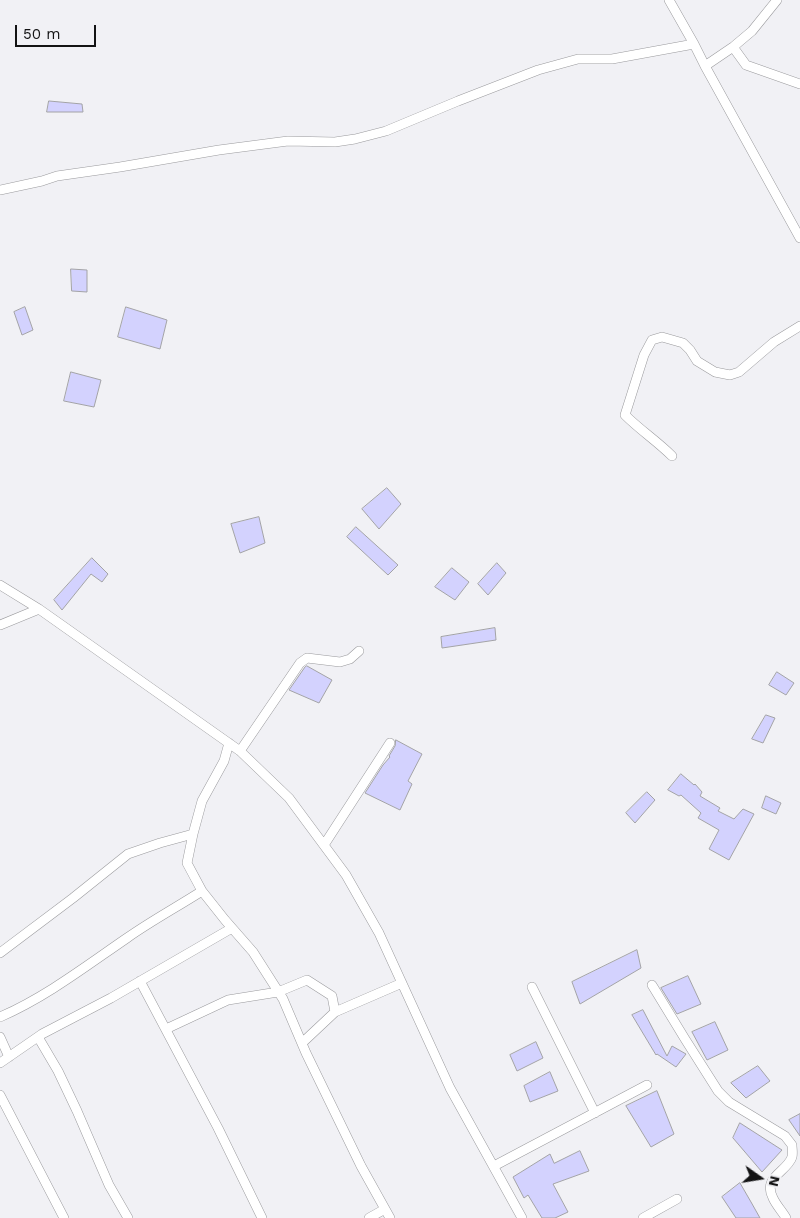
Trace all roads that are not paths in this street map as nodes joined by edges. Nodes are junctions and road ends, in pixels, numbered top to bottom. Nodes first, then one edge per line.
1 (668, 0) edge
2 (777, 0) edge
3 (694, 44) junction
4 (733, 48) junction
5 (705, 66) junction
6 (800, 84) edge
7 (0, 190) edge
8 (800, 238) edge
9 (800, 326) edge
10 (672, 456) dead end
11 (0, 585) edge
12 (39, 609) junction
13 (0, 625) edge
14 (359, 651) dead end
15 (229, 743) junction
16 (390, 743) dead end
17 (240, 752) junction
18 (193, 834) junction
19 (324, 845) junction
20 (202, 891) junction
21 (232, 928) junction
22 (0, 953) edge
23 (140, 981) junction
24 (402, 983) junction
25 (652, 985) dead end
26 (532, 987) dead end
27 (278, 992) junction
28 (335, 1012) junction
29 (0, 1017) edge
30 (166, 1029) junction
31 (0, 1037) edge
32 (38, 1037) junction
33 (302, 1043) junction
34 (9, 1057) junction
35 (0, 1063) edge
36 (648, 1085) dead end
37 (0, 1095) edge
38 (595, 1113) junction
39 (494, 1166) junction
40 (678, 1199) dead end
41 (385, 1209) junction
42 (647, 1217) edge
43 (64, 1218) edge
44 (128, 1218) edge
45 (262, 1218) edge
46 (369, 1218) edge
47 (390, 1218) edge
48 (522, 1218) edge
49 (786, 1218) edge

1 - 3 street
2 - 4 street
3 - 5 street
3 - 7 street
4 - 5 street
4 - 6 street
5 - 8 street
9 - 10 street
11 - 12 street
12 - 13 street
12 - 15 street
14 - 17 street
15 - 17 street
15 - 18 street
16 - 19 street
17 - 19 street
18 - 20 street
18 - 22 street
19 - 24 street
20 - 21 street
20 - 29 street
21 - 23 street
21 - 27 street
23 - 30 street
23 - 32 street
24 - 28 street
24 - 39 street
25 - 49 street
26 - 38 street
27 - 28 street
27 - 30 street
27 - 33 street
28 - 33 street
30 - 45 street
31 - 34 street
32 - 34 street
32 - 44 street
33 - 41 street
34 - 35 street
36 - 38 street
37 - 43 street
38 - 39 street
39 - 48 street
40 - 42 street
41 - 46 street
41 - 47 street

